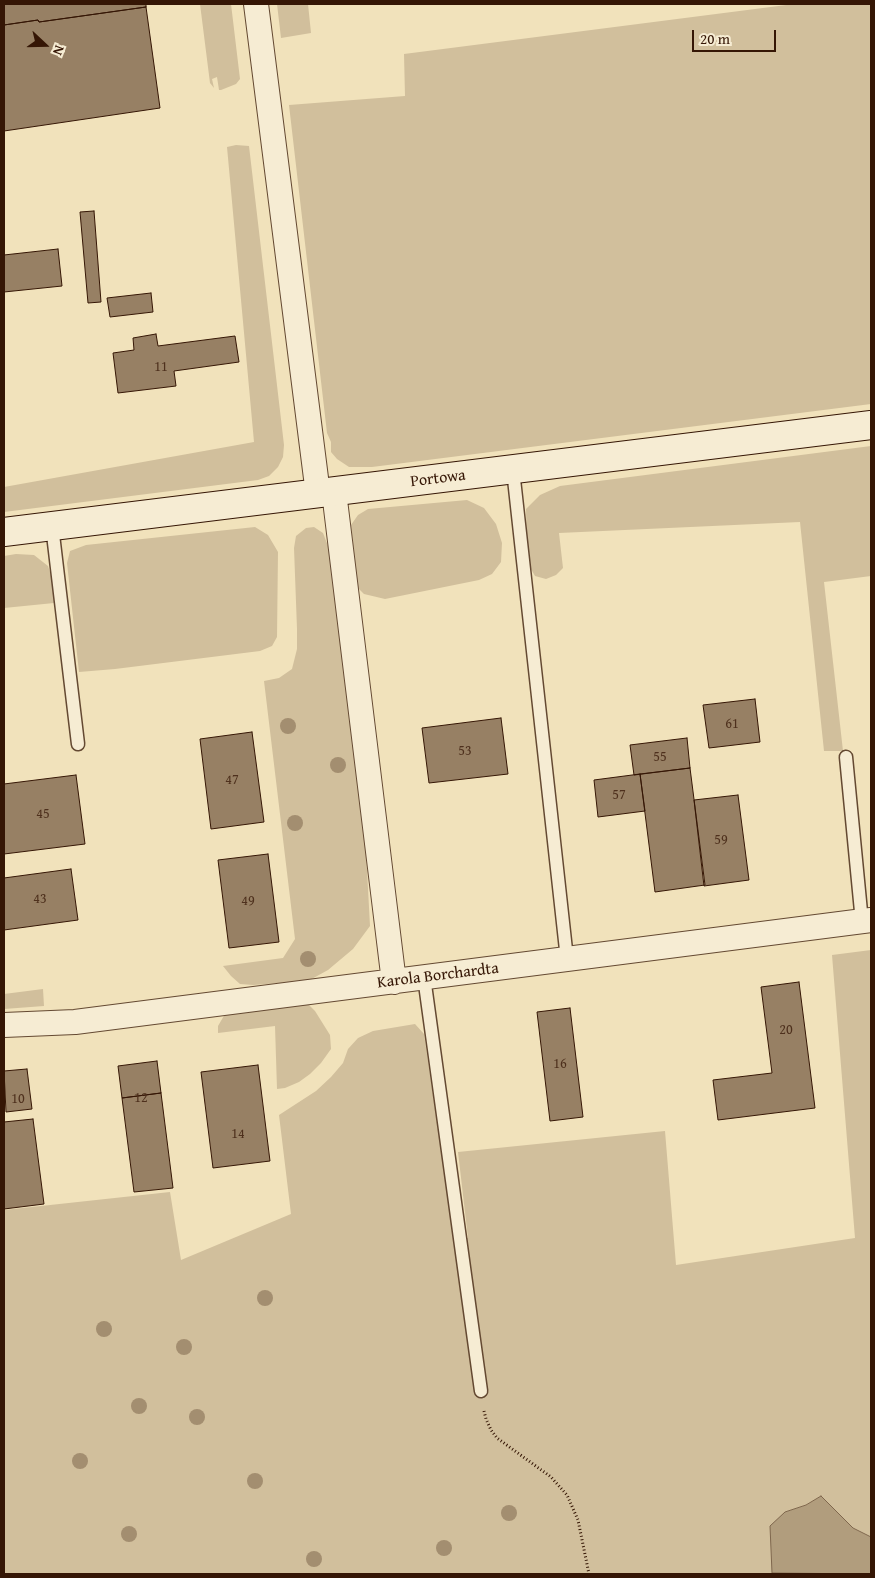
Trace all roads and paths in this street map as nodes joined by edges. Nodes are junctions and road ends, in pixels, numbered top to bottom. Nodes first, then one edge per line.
1 (256, 4) edge
2 (871, 426) edge
3 (513, 470) junction
4 (326, 493) junction
5 (52, 526) junction
6 (4, 532) edge
7 (78, 744) dead end
8 (846, 757) dead end
9 (867, 921) edge
10 (567, 959) junction
11 (424, 977) junction
12 (394, 982) junction
13 (4, 1025) edge
14 (481, 1391) joint
15 (589, 1574) edge

1 - 4 street
2 - 3 main road, Portowa
3 - 4 main road, Portowa
3 - 10 lane
4 - 5 main road, Portowa
4 - 12 street
5 - 6 main road, Portowa
5 - 7 lane
8 - 9 lane
9 - 10 street, Karola Borchardta
10 - 11 street, Karola Borchardta
11 - 12 street, Karola Borchardta
11 - 14 lane
12 - 13 street, Karola Borchardta
14 - 15 path

